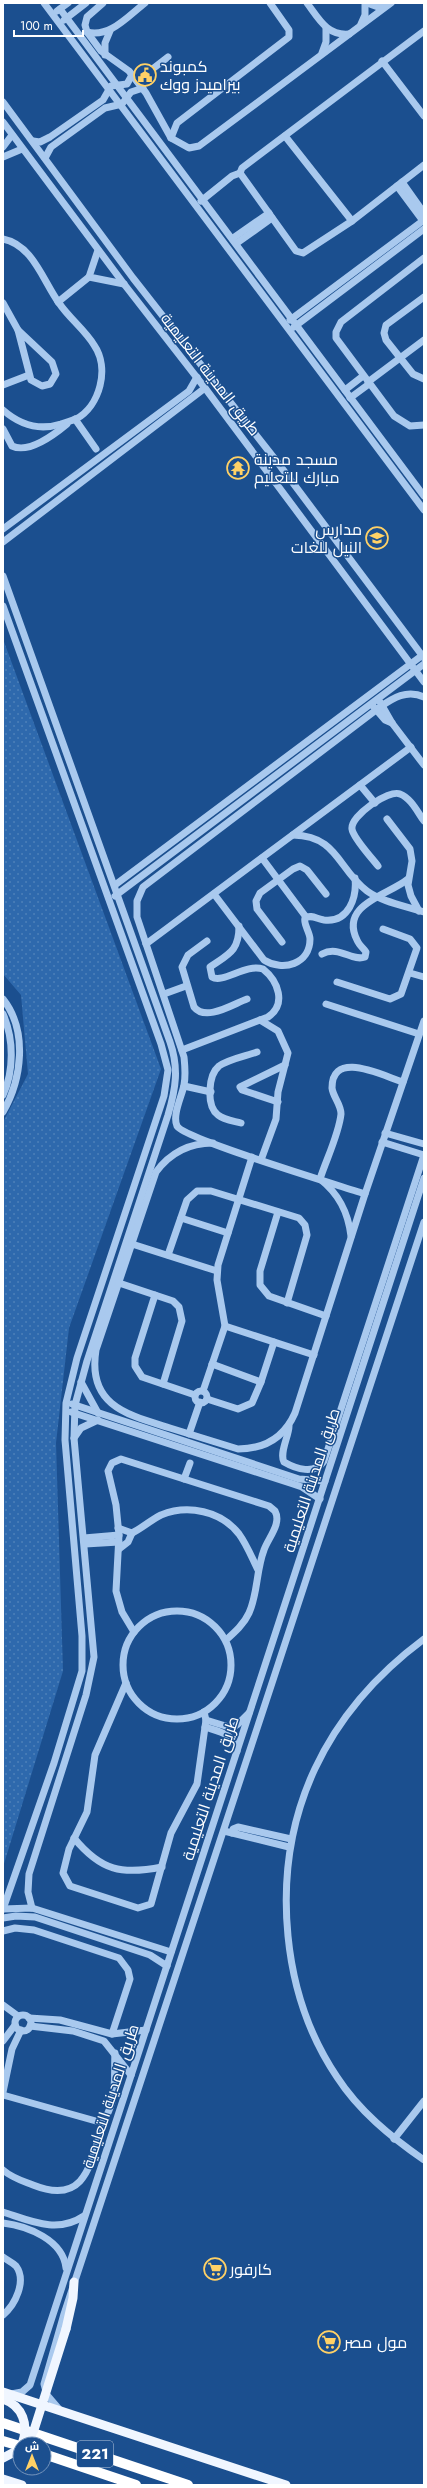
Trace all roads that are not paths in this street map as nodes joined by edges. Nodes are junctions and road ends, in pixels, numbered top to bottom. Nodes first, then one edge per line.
1 (44, 3) edge
2 (68, 3) edge
3 (86, 3) edge
4 (103, 3) edge
5 (145, 3) edge
6 (270, 3) edge
7 (307, 3) edge
8 (366, 3) edge
9 (390, 3) edge
10 (60, 9) junction
11 (53, 14) junction
12 (67, 18) junction
13 (59, 24) junction
14 (359, 27) junction
15 (326, 28) junction
16 (110, 31) junction
17 (424, 31) edge
18 (87, 32) junction
19 (350, 34) junction
20 (321, 54) junction
21 (106, 56) junction
22 (168, 57) dead end
23 (382, 61) junction
24 (135, 78) junction
25 (129, 83) junction
26 (118, 86) junction
27 (143, 88) junction
28 (108, 89) junction
29 (134, 90) junction
30 (126, 97) junction
31 (3, 102) edge
32 (120, 105) junction
33 (424, 116) edge
34 (3, 122) edge
35 (162, 122) junction
36 (176, 123) junction
37 (12, 135) junction
38 (286, 136) junction
39 (171, 138) junction
40 (33, 141) junction
41 (3, 147) edge
42 (22, 149) junction
43 (3, 157) edge
44 (45, 158) junction
45 (424, 165) edge
46 (53, 168) junction
47 (240, 173) junction
48 (42, 176) junction
49 (400, 184) junction
50 (203, 199) junction
51 (196, 205) junction
52 (216, 216) junction
53 (270, 216) junction
54 (424, 218) edge
55 (352, 221) junction
56 (209, 222) junction
57 (424, 229) edge
58 (3, 239) edge
59 (235, 241) junction
60 (98, 250) junction
61 (424, 258) edge
62 (90, 277) junction
63 (124, 284) junction
64 (424, 297) edge
65 (3, 302) edge
66 (58, 302) junction
67 (295, 321) junction
68 (286, 323) junction
69 (18, 330) junction
70 (290, 330) junction
71 (424, 340) edge
72 (400, 358) junction
73 (29, 375) junction
74 (197, 377) junction
75 (424, 379) edge
76 (367, 380) junction
77 (3, 385) edge
78 (205, 388) junction
79 (345, 390) junction
80 (350, 398) junction
81 (3, 410) edge
82 (74, 420) junction
83 (424, 425) edge
84 (3, 429) edge
85 (96, 449) dead end
86 (278, 464) junction
87 (268, 471) junction
88 (424, 496) edge
89 (424, 510) edge
90 (3, 529) edge
91 (3, 542) edge
92 (337, 543) junction
93 (326, 551) junction
94 (3, 576) edge
95 (3, 606) edge
96 (424, 656) edge
97 (424, 664) edge
98 (414, 667) junction
99 (424, 682) edge
100 (424, 697) edge
101 (372, 698) junction
102 (379, 708) junction
103 (411, 747) junction
104 (424, 765) edge
105 (360, 785) junction
106 (375, 803) junction
107 (387, 819) dead end
108 (424, 821) edge
109 (293, 835) junction
110 (262, 858) junction
111 (378, 866) dead end
112 (355, 878) junction
113 (408, 879) junction
114 (279, 880) junction
115 (115, 885) junction
116 (117, 894) junction
117 (214, 894) junction
118 (326, 894) dead end
119 (378, 897) junction
120 (109, 900) junction
121 (421, 912) edge
122 (306, 917) junction
123 (239, 926) junction
124 (383, 929) dead end
125 (207, 941) dead end
126 (282, 942) dead end
127 (146, 944) junction
128 (322, 954) dead end
129 (267, 962) junction
130 (263, 969) junction
131 (410, 972) junction
132 (424, 977) edge
133 (337, 982) dead end
134 (186, 986) junction
135 (164, 994) junction
136 (3, 999) edge
137 (247, 999) dead end
138 (326, 1004) dead end
139 (3, 1014) edge
140 (260, 1020) junction
141 (424, 1020) edge
142 (419, 1034) junction
143 (182, 1050) junction
144 (257, 1052) dead end
145 (285, 1065) junction
146 (403, 1082) junction
147 (184, 1086) junction
148 (211, 1092) junction
149 (3, 1095) edge
150 (278, 1102) junction
151 (3, 1112) edge
152 (241, 1123) dead end
153 (385, 1133) junction
154 (382, 1142) junction
155 (213, 1143) junction
156 (424, 1144) edge
157 (424, 1155) edge
158 (252, 1157) junction
159 (261, 1160) junction
160 (424, 1178) edge
161 (320, 1179) junction
162 (365, 1194) junction
163 (239, 1199) junction
164 (278, 1212) junction
165 (181, 1218) junction
166 (424, 1222) edge
167 (118, 1232) junction
168 (228, 1233) junction
169 (127, 1235) junction
170 (351, 1238) junction
171 (132, 1244) junction
172 (168, 1255) junction
173 (398, 1258) junction
174 (410, 1262) junction
175 (217, 1271) junction
176 (119, 1283) junction
177 (155, 1295) junction
178 (287, 1303) junction
179 (326, 1316) junction
180 (225, 1326) junction
181 (274, 1342) junction
182 (314, 1355) junction
183 (212, 1364) junction
184 (81, 1382) junction
185 (262, 1382) junction
186 (162, 1384) junction
187 (203, 1391) junction
188 (196, 1395) junction
189 (203, 1401) junction
190 (66, 1403) junction
191 (74, 1405) junction
192 (65, 1410) junction
193 (74, 1413) junction
194 (98, 1416) junction
195 (289, 1426) junction
196 (189, 1434) junction
197 (74, 1438) junction
198 (190, 1463) dead end
199 (184, 1480) junction
200 (325, 1482) junction
201 (320, 1499) junction
202 (132, 1532) junction
203 (119, 1538) junction
204 (84, 1541) junction
205 (247, 1545) junction
206 (265, 1546) junction
207 (258, 1570) junction
208 (134, 1632) junction
209 (276, 1634) junction
210 (288, 1637) junction
211 (424, 1639) edge
212 (226, 1640) junction
213 (126, 1683) junction
214 (250, 1711) junction
215 (204, 1712) junction
216 (205, 1724) junction
217 (230, 1731) junction
218 (238, 1751) junction
219 (224, 1831) junction
220 (232, 1833) junction
221 (74, 1838) junction
222 (291, 1839) junction
223 (289, 1847) junction
224 (162, 1867) junction
225 (32, 1908) junction
226 (3, 1909) edge
227 (3, 1918) edge
228 (3, 1931) edge
229 (174, 1944) junction
230 (171, 1952) junction
231 (184, 1953) junction
232 (166, 1969) junction
233 (176, 1980) junction
234 (3, 2005) edge
235 (18, 2016) junction
236 (29, 2018) junction
237 (15, 2025) junction
238 (30, 2026) junction
239 (21, 2030) junction
240 (146, 2030) junction
241 (112, 2034) junction
242 (3, 2041) edge
243 (115, 2053) junction
244 (131, 2075) junction
245 (3, 2093) edge
246 (424, 2101) edge
247 (103, 2122) junction
248 (394, 2139) junction
249 (424, 2160) edge
250 (3, 2170) edge
251 (3, 2212) edge
252 (84, 2216) junction
253 (3, 2223) edge
254 (3, 2257) edge
255 (67, 2270) junction
256 (74, 2282) junction
257 (54, 2311) junction
258 (64, 2314) junction
259 (3, 2315) edge
260 (6, 2395) edge
261 (59, 2409) junction
262 (3, 2424) edge
263 (24, 2436) edge
264 (29, 2436) edge
265 (12, 2452) edge
266 (52, 2457) edge
267 (3, 2458) edge
268 (3, 2479) edge
269 (22, 2485) edge
270 (136, 2485) edge
271 (188, 2485) edge
272 (286, 2485) edge

1 - 11 street
2 - 10 street
3 - 12 street
4 - 18 street
5 - 16 street
6 - 36 street
7 - 15 street
8 - 9 street
8 - 14 street
9 - 14 street
10 - 11 street
10 - 12 street
11 - 13 street
12 - 13 street
12 - 26 street
13 - 28 street
14 - 19 street
15 - 19 street
15 - 20 street
16 - 18 street
16 - 21 street
17 - 23 street
18 - 21 street
19 - 20 street
20 - 39 street
21 - 24 street
22 - 24 street
23 - 33 street
23 - 38 street
24 - 25 street
24 - 27 street
25 - 26 street
25 - 29 street
26 - 28 street
26 - 30 street
27 - 29 street
27 - 35 street
28 - 32 street
28 - 40 street
29 - 30 street
30 - 32 street
30 - 50 street
31 - 40 street, طريق المدينة التعليمية
32 - 44 street
32 - 51 street
34 - 37 street, طريق المدينة التعليمية
35 - 36 street
35 - 39 street
36 - 39 street
37 - 41 street
37 - 42 street, طريق المدينة التعليمية
38 - 47 street
38 - 55 street
40 - 44 street, طريق المدينة التعليمية
42 - 43 street
42 - 48 street, طريق المدينة التعليمية
44 - 46 street, طريق المدينة التعليمية
45 - 49 street
46 - 48 street
46 - 86 street, طريق المدينة التعليمية
47 - 50 street
47 - 53 street
48 - 60 street, طريق المدينة التعليمية
49 - 54 street
49 - 55 street
50 - 51 street
50 - 52 street
51 - 56 street
52 - 56 street
52 - 59 street
53 - 55 street
53 - 59 street
54 - 67 street
56 - 68 street
57 - 67 street
58 - 66 street
59 - 67 street
60 - 62 street
60 - 63 street, طريق المدينة التعليمية
61 - 76 street
62 - 63 street
62 - 66 street
63 - 74 street, طريق المدينة التعليمية
64 - 72 street
65 - 69 street
66 - 82 street
67 - 68 street
67 - 70 street
67 - 79 street
68 - 70 street
69 - 73 street
69 - 73 street
70 - 89 street
71 - 72 street
72 - 75 street
72 - 76 street
73 - 77 street
74 - 78 street, طريق المدينة التعليمية
74 - 90 street
76 - 79 street
76 - 80 street
76 - 83 street
78 - 87 street, طريق المدينة التعليمية
78 - 91 street
79 - 80 street
80 - 88 street
81 - 82 street
82 - 84 street
82 - 85 street
86 - 87 street
86 - 92 street, طريق المدينة التعليمية
87 - 93 street, طريق المدينة التعليمية
92 - 93 street
92 - 96 street, طريق المدينة التعليمية
93 - 98 street, طريق المدينة التعليمية
94 - 115 street
95 - 120 street
96 - 98 street
97 - 98 street
98 - 99 street, طريق المدينة التعليمية
98 - 101 street
100 - 102 street
101 - 102 street
101 - 115 street
101 - 116 street
102 - 103 street
102 - 127 street
103 - 104 street
103 - 105 street
105 - 106 street
105 - 109 street
106 - 108 street
106 - 111 street
107 - 113 street
109 - 110 street
109 - 112 street
110 - 114 street
110 - 117 street
112 - 119 street
112 - 122 street
113 - 119 street
113 - 121 street
114 - 118 street
114 - 122 street
114 - 126 street
115 - 116 street
116 - 120 street
116 - 169 street
117 - 123 street
117 - 127 street
119 - 121 street
119 - 128 street
120 - 167 street
122 - 129 street
123 - 129 street
123 - 130 street
124 - 131 street
125 - 134 street
127 - 135 street
129 - 130 street
130 - 140 street
131 - 132 street
131 - 133 street
134 - 135 street
134 - 137 street
135 - 143 street
136 - 151 street
138 - 142 street
139 - 149 street
140 - 143 street
140 - 145 street
141 - 142 street
142 - 146 street
143 - 147 street
144 - 148 street
145 - 150 street
145 - 150 street
146 - 153 street
146 - 161 street
147 - 148 street
147 - 155 street
148 - 152 street
150 - 159 street
153 - 154 street
153 - 156 street
154 - 157 street
154 - 162 street
155 - 158 street
155 - 171 street
157 - 195 street
158 - 159 street
158 - 163 street
159 - 161 street
160 - 173 street, طريق المدينة التعليمية
161 - 162 street
161 - 170 street
162 - 170 street
163 - 164 street
163 - 165 street
163 - 168 street
164 - 178 street
164 - 178 street
165 - 168 street
165 - 172 street
166 - 174 street, طريق المدينة التعليمية
167 - 169 street
167 - 190 street
168 - 175 street
169 - 184 street
170 - 179 street
171 - 172 street
171 - 176 street
172 - 175 street
173 - 174 street
173 - 200 street, طريق المدينة التعليمية
174 - 210 street, طريق المدينة التعليمية
175 - 180 street
176 - 177 street
176 - 196 street
177 - 186 street
177 - 186 street
178 - 179 street
179 - 182 street
180 - 181 street
180 - 183 street
181 - 182 street
181 - 185 street
182 - 195 street
183 - 185 street
183 - 187 street
184 - 191 street
184 - 194 street
185 - 189 street
186 - 188 street
187 - 188 street
187 - 189 street
188 - 189 street
189 - 196 street
190 - 191 street
190 - 192 street
191 - 193 street
191 - 194 street
192 - 193 street
192 - 226 street
193 - 194 street
193 - 197 street
194 - 197 street
194 - 200 street
194 - 201 street
195 - 196 street
197 - 204 street
198 - 199 street
199 - 203 street
199 - 206 street
200 - 201 street, طريق المدينة التعليمية
201 - 209 street, طريق المدينة التعليمية
202 - 203 street
202 - 203 street
202 - 205 street
203 - 204 street
203 - 208 street
204 - 225 street
205 - 206 street
205 - 207 street
206 - 207 street
207 - 212 street
208 - 212 street
208 - 213 street
209 - 210 street
209 - 214 street, طريق المدينة التعليمية
210 - 219 street, طريق المدينة التعليمية
211 - 222 street
212 - 215 street
213 - 215 street
213 - 221 street
214 - 217 street
214 - 218 street, طريق المدينة التعليمية
215 - 216 street
216 - 217 street
216 - 224 street
217 - 218 street
218 - 229 street, طريق المدينة التعليمية
219 - 220 street
219 - 231 street, طريق المدينة التعليمية
220 - 222 street
220 - 223 street
221 - 224 street
221 - 224 street
222 - 223 street
223 - 248 street
225 - 226 street
225 - 230 street
227 - 232 street
228 - 241 street
229 - 230 street, طريق المدينة التعليمية
229 - 231 street
230 - 232 street, طريق المدينة التعليمية
231 - 233 street, طريق المدينة التعليمية
232 - 233 street
232 - 240 street, طريق المدينة التعليمية
233 - 256 street, طريق المدينة التعليمية
234 - 235 street
235 - 236 street
235 - 237 street
236 - 238 street
236 - 241 street
237 - 239 street
237 - 242 street
238 - 239 street
238 - 243 street
239 - 245 street
240 - 241 street
240 - 244 street, طريق المدينة التعليمية
243 - 244 street
243 - 247 street
244 - 252 street, طريق المدينة التعليمية
245 - 247 street
246 - 248 street
247 - 250 street
248 - 249 street
251 - 252 street
252 - 255 street, طريق المدينة التعليمية
253 - 255 street
254 - 259 street
255 - 257 street, طريق المدينة التعليمية
256 - 258 street, طريق المدينة التعليمية
256 - 264 main road, bridge
257 - 258 street
257 - 260 street, طريق المدينة التعليمية
258 - 261 street, طريق المدينة التعليمية
260 - 261 main road
260 - 263 main road, bridge
261 - 272 main road
262 - 271 highway, 221
265 - 267 main road
266 - 270 highway, 221
268 - 269 main road

